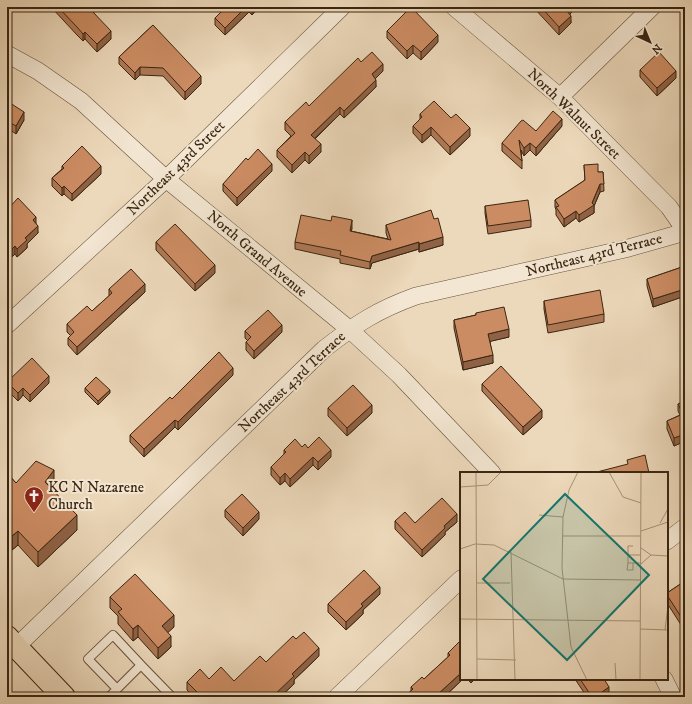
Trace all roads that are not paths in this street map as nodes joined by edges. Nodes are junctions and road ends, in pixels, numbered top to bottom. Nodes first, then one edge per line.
1 (342, 7) edge
2 (454, 7) edge
3 (652, 7) edge
4 (7, 54) edge
5 (560, 97) junction
6 (166, 179) junction
7 (685, 231) edge
8 (7, 325) edge
9 (349, 329) junction
10 (491, 472) edge
11 (685, 527) edge
12 (668, 540) edge
13 (460, 579) edge
14 (12, 642) edge
15 (141, 665) junction
16 (664, 680) edge
17 (117, 689) junction
18 (64, 697) edge
19 (109, 697) edge
20 (172, 697) edge
21 (337, 697) edge
22 (673, 697) edge

1 - 6 street, Northeast 43rd Street
2 - 5 street, North Walnut Street
3 - 5 street
4 - 6 street, North Grand Avenue
5 - 7 street, North Walnut Street
6 - 8 street, Northeast 43rd Street
6 - 9 street, North Grand Avenue
7 - 9 street, Northeast 43rd Terrace
9 - 10 street, North Grand Avenue
9 - 14 street, Northeast 43rd Terrace
11 - 12 street
13 - 21 street
14 - 18 main road
15 - 17 lane
15 - 17 lane
15 - 20 lane
16 - 22 street
17 - 19 lane

